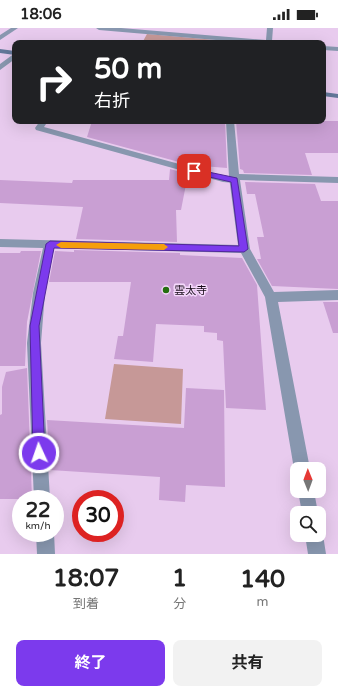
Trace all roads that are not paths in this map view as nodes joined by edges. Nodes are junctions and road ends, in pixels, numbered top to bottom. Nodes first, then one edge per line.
1 (15, 28) edge
2 (99, 28) edge
3 (270, 28) edge
4 (167, 30) edge
5 (0, 38) edge
6 (245, 40) edge
7 (269, 40) edge
8 (326, 48) edge
9 (338, 49) edge
10 (0, 51) edge
11 (12, 53) edge
12 (12, 57) edge
13 (0, 68) edge
14 (326, 94) edge
15 (338, 96) edge
16 (42, 124) edge
17 (230, 124) edge
18 (234, 178) junction
19 (338, 180) edge
20 (0, 243) edge
21 (50, 244) junction
22 (244, 249) junction
23 (338, 295) edge
24 (271, 297) junction
25 (301, 462) edge
26 (42, 490) edge
27 (45, 542) edge
28 (315, 542) edge
29 (46, 554) edge
30 (317, 554) edge

1 - 5 street
2 - 4 street
3 - 7 street
4 - 6 street
8 - 9 street
10 - 11 main road
12 - 13 street
14 - 15 main road
16 - 18 street
17 - 18 street
18 - 19 street
18 - 22 street
20 - 21 street
21 - 22 street
21 - 26 street
22 - 24 street
23 - 24 street
24 - 25 street
27 - 29 street
28 - 30 street

